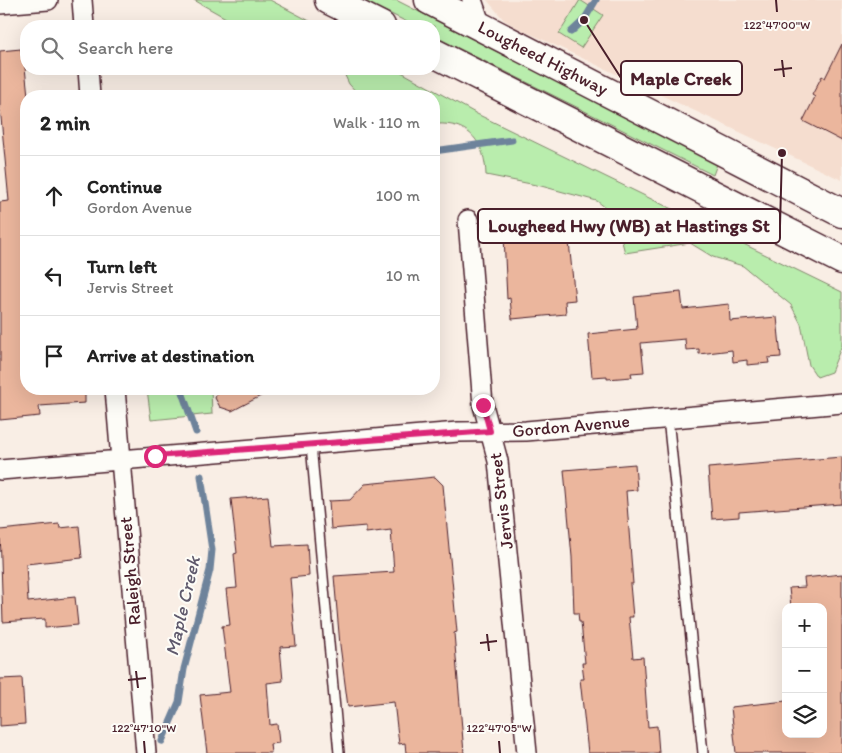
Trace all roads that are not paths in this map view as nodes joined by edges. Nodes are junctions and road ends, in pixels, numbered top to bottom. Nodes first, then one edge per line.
1 (48, 0) edge
2 (82, 0) edge
3 (329, 0) edge
4 (429, 0) edge
5 (472, 0) edge
6 (0, 4) edge
7 (84, 20) edge
8 (369, 20) edge
9 (481, 26) junction
10 (440, 56) edge
11 (88, 75) edge
12 (90, 90) edge
13 (842, 213) edge
14 (468, 220) dead end
15 (842, 260) edge
16 (116, 395) edge
17 (842, 403) edge
18 (668, 417) junction
19 (490, 431) junction
20 (311, 445) junction
21 (121, 458) junction
22 (0, 470) edge
23 (146, 753) edge
24 (339, 753) edge
25 (527, 753) edge
26 (703, 753) edge

1 - 6 street
2 - 7 street
3 - 8 main road
4 - 9 main road, Lougheed Highway
5 - 9 street
9 - 13 main road, Lougheed Highway
10 - 15 main road
11 - 12 street
14 - 19 street, Jervis Street
16 - 21 street, Raleigh Street
17 - 18 street, Gordon Avenue
18 - 19 street, Gordon Avenue
18 - 26 lane
19 - 20 street, Gordon Avenue
19 - 25 street, Jervis Street
20 - 21 street, Gordon Avenue
20 - 24 lane
21 - 22 street, Gordon Avenue
21 - 23 street, Raleigh Street

